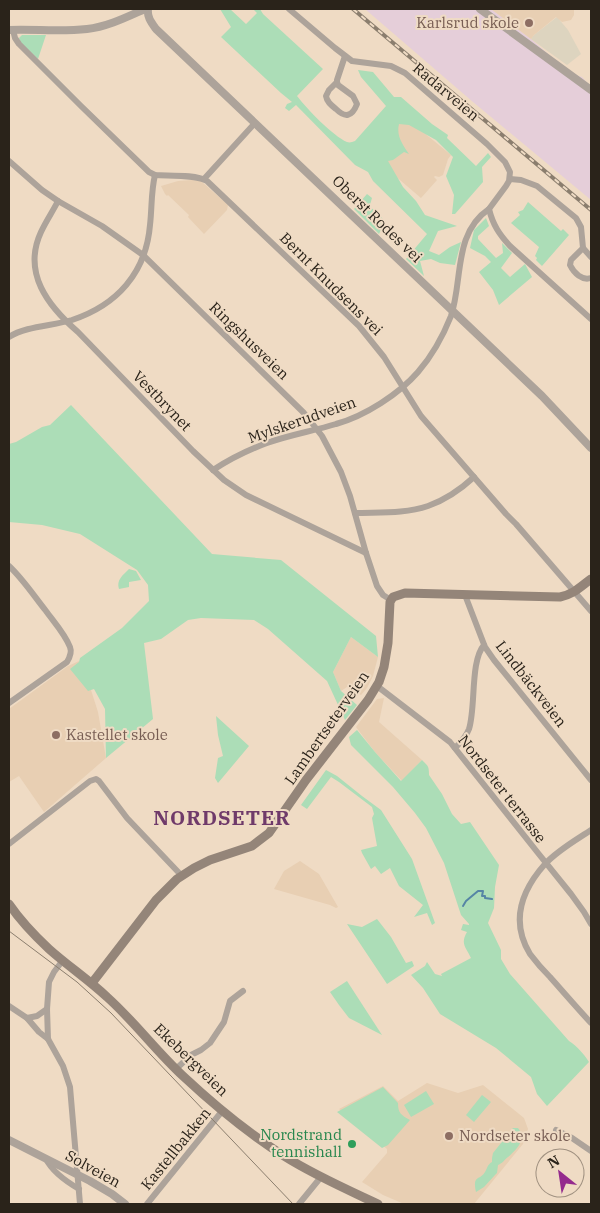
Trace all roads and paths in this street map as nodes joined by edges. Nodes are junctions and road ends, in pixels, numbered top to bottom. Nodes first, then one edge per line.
1 (146, 9) edge
2 (289, 9) edge
3 (480, 9) edge
4 (11, 30) edge
5 (344, 56) junction
6 (337, 82) junction
7 (591, 90) edge
8 (255, 123) junction
9 (9, 161) edge
10 (154, 175) junction
11 (204, 179) junction
12 (510, 179) junction
13 (58, 201) junction
14 (488, 209) junction
15 (583, 248) junction
16 (143, 255) junction
17 (591, 257) edge
18 (591, 278) edge
19 (452, 310) junction
20 (591, 320) edge
21 (65, 322) junction
22 (9, 337) edge
23 (403, 388) junction
24 (318, 430) junction
25 (591, 448) edge
26 (213, 470) junction
27 (474, 477) junction
28 (355, 513) junction
29 (366, 553) junction
30 (9, 566) edge
31 (591, 578) edge
32 (576, 592) junction
33 (465, 595) junction
34 (391, 600) junction
35 (591, 611) edge
36 (484, 645) junction
37 (377, 686) junction
38 (9, 703) edge
39 (455, 748) junction
40 (591, 780) edge
41 (591, 830) edge
42 (9, 844) edge
43 (546, 863) junction
44 (182, 875) junction
45 (9, 904) edge
46 (591, 924) edge
47 (63, 960) junction
48 (92, 983) junction
49 (244, 991) dead end
50 (9, 1006) edge
51 (47, 1009) junction
52 (27, 1018) junction
53 (591, 1022) edge
54 (48, 1039) junction
55 (176, 1069) junction
56 (223, 1110) junction
57 (556, 1130) dead end
58 (9, 1140) edge
59 (591, 1151) edge
60 (46, 1159) junction
61 (320, 1177) junction
62 (79, 1189) junction
63 (80, 1204) edge
64 (125, 1204) edge
65 (148, 1204) edge
66 (299, 1204) edge
67 (378, 1204) edge

1 - 4 street
1 - 8 street, Oberst Rodes vei
2 - 5 street, Radarveien
3 - 7 street
4 - 10 street
5 - 6 street
5 - 12 street, Radarveien
6 - 6 street
8 - 11 street
8 - 19 street, Oberst Rodes vei
9 - 13 street, Ringshusveien
10 - 11 street
10 - 16 street
11 - 23 street, Bernt Knudsens vei
12 - 14 street
12 - 15 street
13 - 16 street, Ringshusveien
13 - 21 street, Vestbrynet
14 - 19 street, Mylskerudveien
14 - 20 street
15 - 17 street
15 - 18 street
16 - 21 street
16 - 24 street, Ringshusveien
19 - 23 street, Mylskerudveien
19 - 25 street, Oberst Rodes vei
21 - 22 street
21 - 26 street, Vestbrynet
23 - 24 street, Mylskerudveien
23 - 27 street, Bernt Knudsens vei
24 - 26 street, Mylskerudveien
24 - 28 street, Ringshusveien
26 - 29 street, Vestbrynet
27 - 28 street
27 - 32 street, Bernt Knudsens vei
28 - 29 street, Ringshusveien
29 - 34 street, Ringshusveien
30 - 38 street
31 - 32 main road
32 - 33 main road
32 - 35 street, Bernt Knudsens vei
33 - 34 main road
33 - 36 street, Lindbäckveien
34 - 37 main road, Lambertseterveien
36 - 39 street
36 - 40 street, Lindbäckveien
37 - 39 street, Nordseter terrasse
37 - 44 main road, Lambertseterveien
39 - 43 street, Nordseter terrasse
41 - 43 street
42 - 44 street
43 - 46 street, Nordseter terrasse
43 - 53 street
44 - 48 main road, Lambertseterveien
45 - 47 main road, Ekebergveien
47 - 48 main road, Ekebergveien
47 - 51 street
48 - 55 main road, Ekebergveien
49 - 55 street
50 - 52 street
51 - 52 street
51 - 54 street
52 - 54 street
54 - 62 street
55 - 56 main road, Ekebergveien
56 - 61 main road, Ekebergveien
56 - 65 street, Kastellbakken
57 - 59 street
58 - 60 street, Solveien
60 - 62 street, Solveien
60 - 64 street, Solveien
61 - 66 street
61 - 67 main road, Ekebergveien
62 - 63 street

